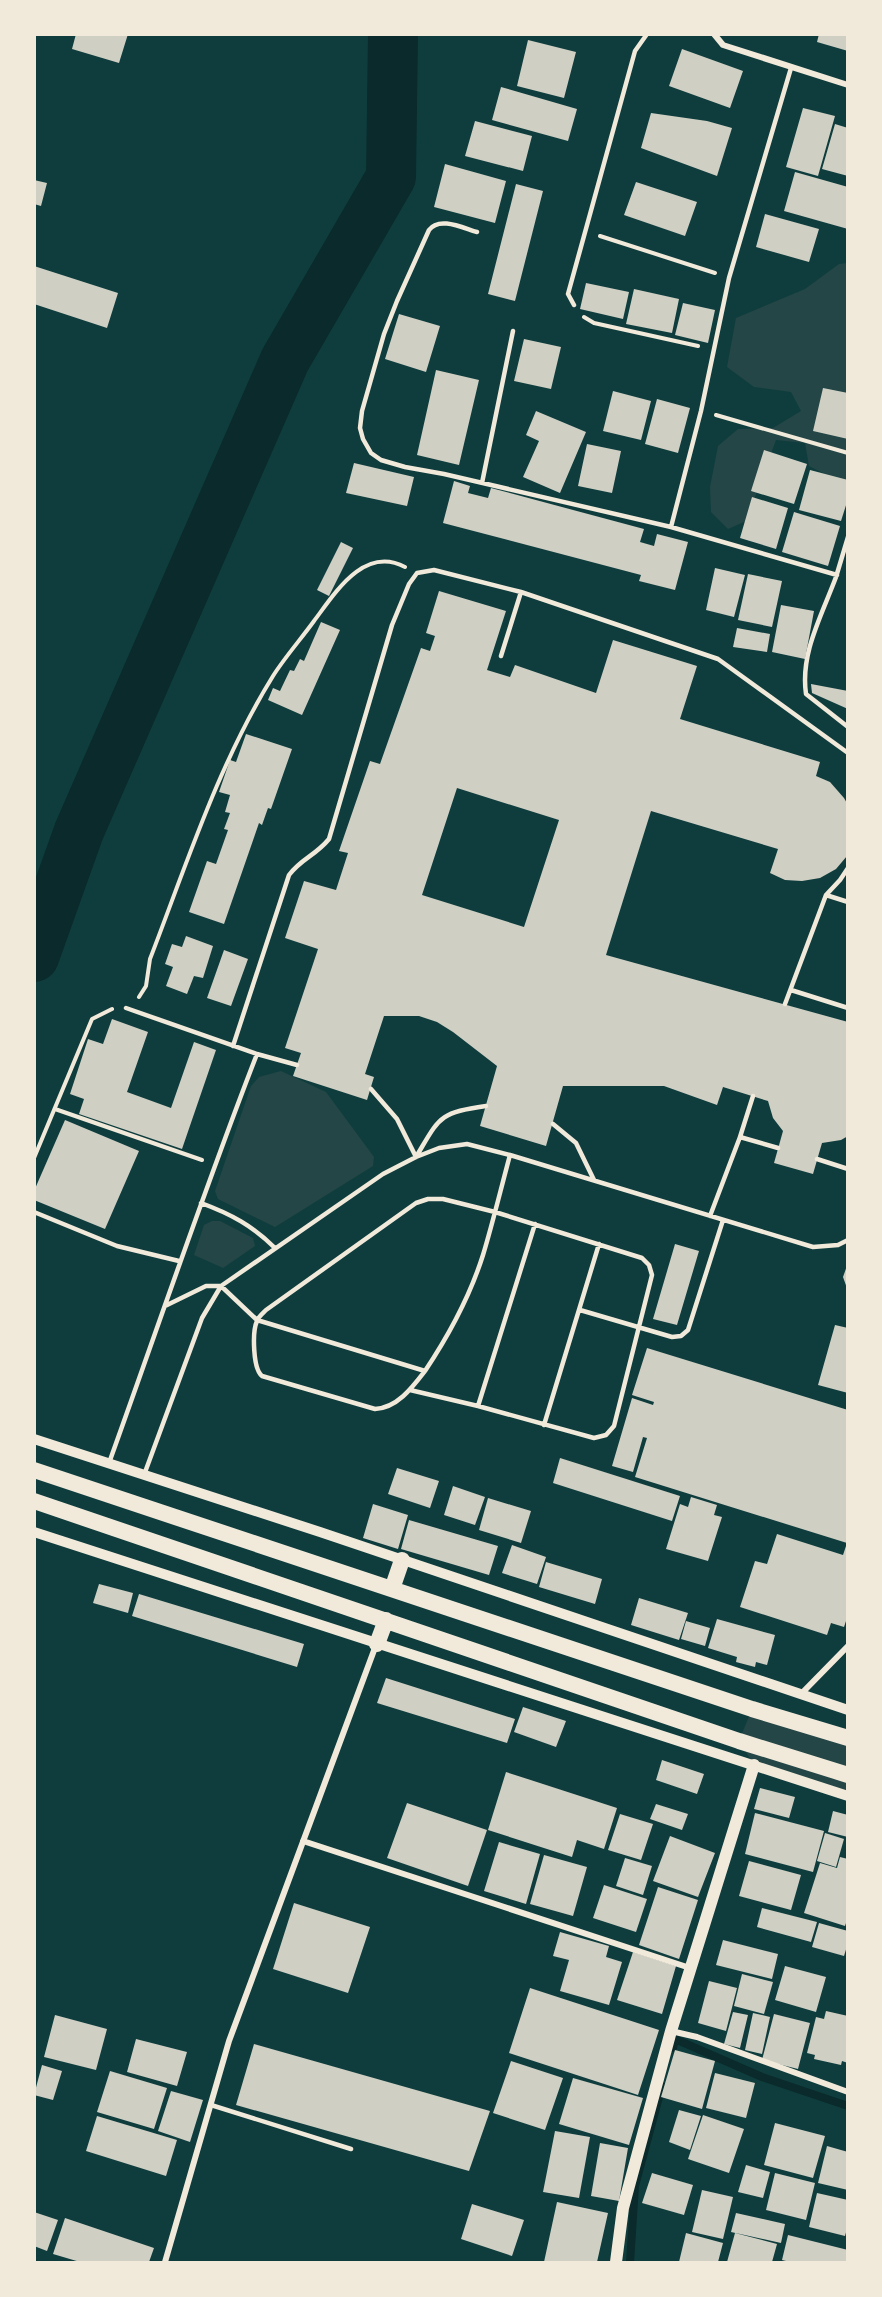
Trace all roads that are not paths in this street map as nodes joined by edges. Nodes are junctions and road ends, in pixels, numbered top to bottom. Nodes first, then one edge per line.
1 (647, 34) edge
2 (714, 34) edge
3 (791, 68) junction
4 (848, 85) edge
5 (477, 232) dead end
6 (574, 305) road end
7 (513, 331) dead end
8 (482, 483) junction
9 (671, 527) junction
10 (848, 537) edge
11 (837, 574) junction
12 (521, 592) junction
13 (501, 656) dead end
14 (848, 727) edge
15 (848, 753) edge
16 (848, 868) edge
17 (826, 895) junction
18 (848, 902) edge
19 (791, 990) junction
20 (785, 1004) dead end
21 (126, 1008) road end
22 (848, 1008) edge
23 (233, 1046) junction
24 (257, 1054) junction
25 (297, 1065) dead end
26 (371, 1089) dead end
27 (753, 1096) dead end
28 (486, 1106) dead end
29 (553, 1124) dead end
30 (740, 1137) junction
31 (778, 1148) dead end
32 (510, 1155) junction
33 (416, 1157) junction
34 (818, 1160) dead end
35 (848, 1169) edge
36 (594, 1180) junction
37 (201, 1203) junction
38 (34, 1212) edge
39 (495, 1212) junction
40 (710, 1216) junction
41 (723, 1220) junction
42 (535, 1224) junction
43 (848, 1240) edge
44 (599, 1244) junction
45 (275, 1248) junction
46 (179, 1261) junction
47 (221, 1286) junction
48 (165, 1306) junction
49 (580, 1310) junction
50 (257, 1320) junction
51 (639, 1328) junction
52 (425, 1371) junction
53 (410, 1390) junction
54 (478, 1406) junction
55 (544, 1425) junction
56 (34, 1439) edge
57 (109, 1463) junction
58 (34, 1470) edge
59 (144, 1475) junction
60 (34, 1501) edge
61 (34, 1532) edge
62 (402, 1560) junction
63 (392, 1589) junction
64 (386, 1620) junction
65 (376, 1644) junction
66 (848, 1646) edge
67 (800, 1695) junction
68 (848, 1710) edge
69 (848, 1738) edge
70 (754, 1765) junction
71 (848, 1776) edge
72 (848, 1796) edge
73 (303, 1841) junction
74 (690, 1968) junction
75 (671, 2031) junction
76 (848, 2092) edge
77 (211, 2105) junction
78 (351, 2149) dead end
79 (165, 2262) edge
80 (616, 2262) edge

1 - 6 lane
2 - 3 street
3 - 4 street
3 - 9 lane
5 - 8 lane
7 - 8 lane
8 - 9 lane
9 - 11 lane
10 - 11 lane
11 - 14 lane
12 - 13 lane
12 - 15 lane
12 - 23 lane
16 - 17 lane
17 - 18 lane
17 - 19 lane
19 - 20 lane
19 - 22 lane
21 - 23 lane
23 - 24 lane
24 - 25 lane
24 - 37 lane
26 - 33 lane
27 - 30 lane
28 - 33 lane
29 - 36 lane
30 - 31 lane
30 - 40 lane
32 - 33 lane
32 - 36 lane
32 - 39 lane
33 - 45 lane
34 - 35 lane
36 - 40 lane
37 - 45 lane
37 - 46 lane
38 - 46 lane
39 - 42 lane
39 - 50 lane
39 - 52 lane
40 - 41 lane
41 - 43 lane
41 - 51 lane
42 - 44 lane
42 - 54 lane
44 - 49 lane
44 - 51 lane
45 - 47 lane
46 - 48 lane
47 - 48 lane
47 - 50 lane
47 - 59 lane
48 - 57 lane
49 - 51 lane
49 - 55 lane
50 - 52 lane
50 - 53 lane
51 - 55 lane
52 - 53 lane
53 - 54 lane
54 - 55 lane
56 - 57 street
57 - 59 street
58 - 63 highway
59 - 62 street
60 - 64 highway
61 - 65 street
62 - 63 highway
62 - 67 street
63 - 69 highway
64 - 65 highway
64 - 71 highway
65 - 70 street
65 - 73 street
66 - 67 street
67 - 68 street
70 - 72 street
70 - 74 main road
73 - 74 street
73 - 77 street
74 - 75 main road
75 - 76 street
75 - 80 main road
77 - 78 lane
77 - 79 street

